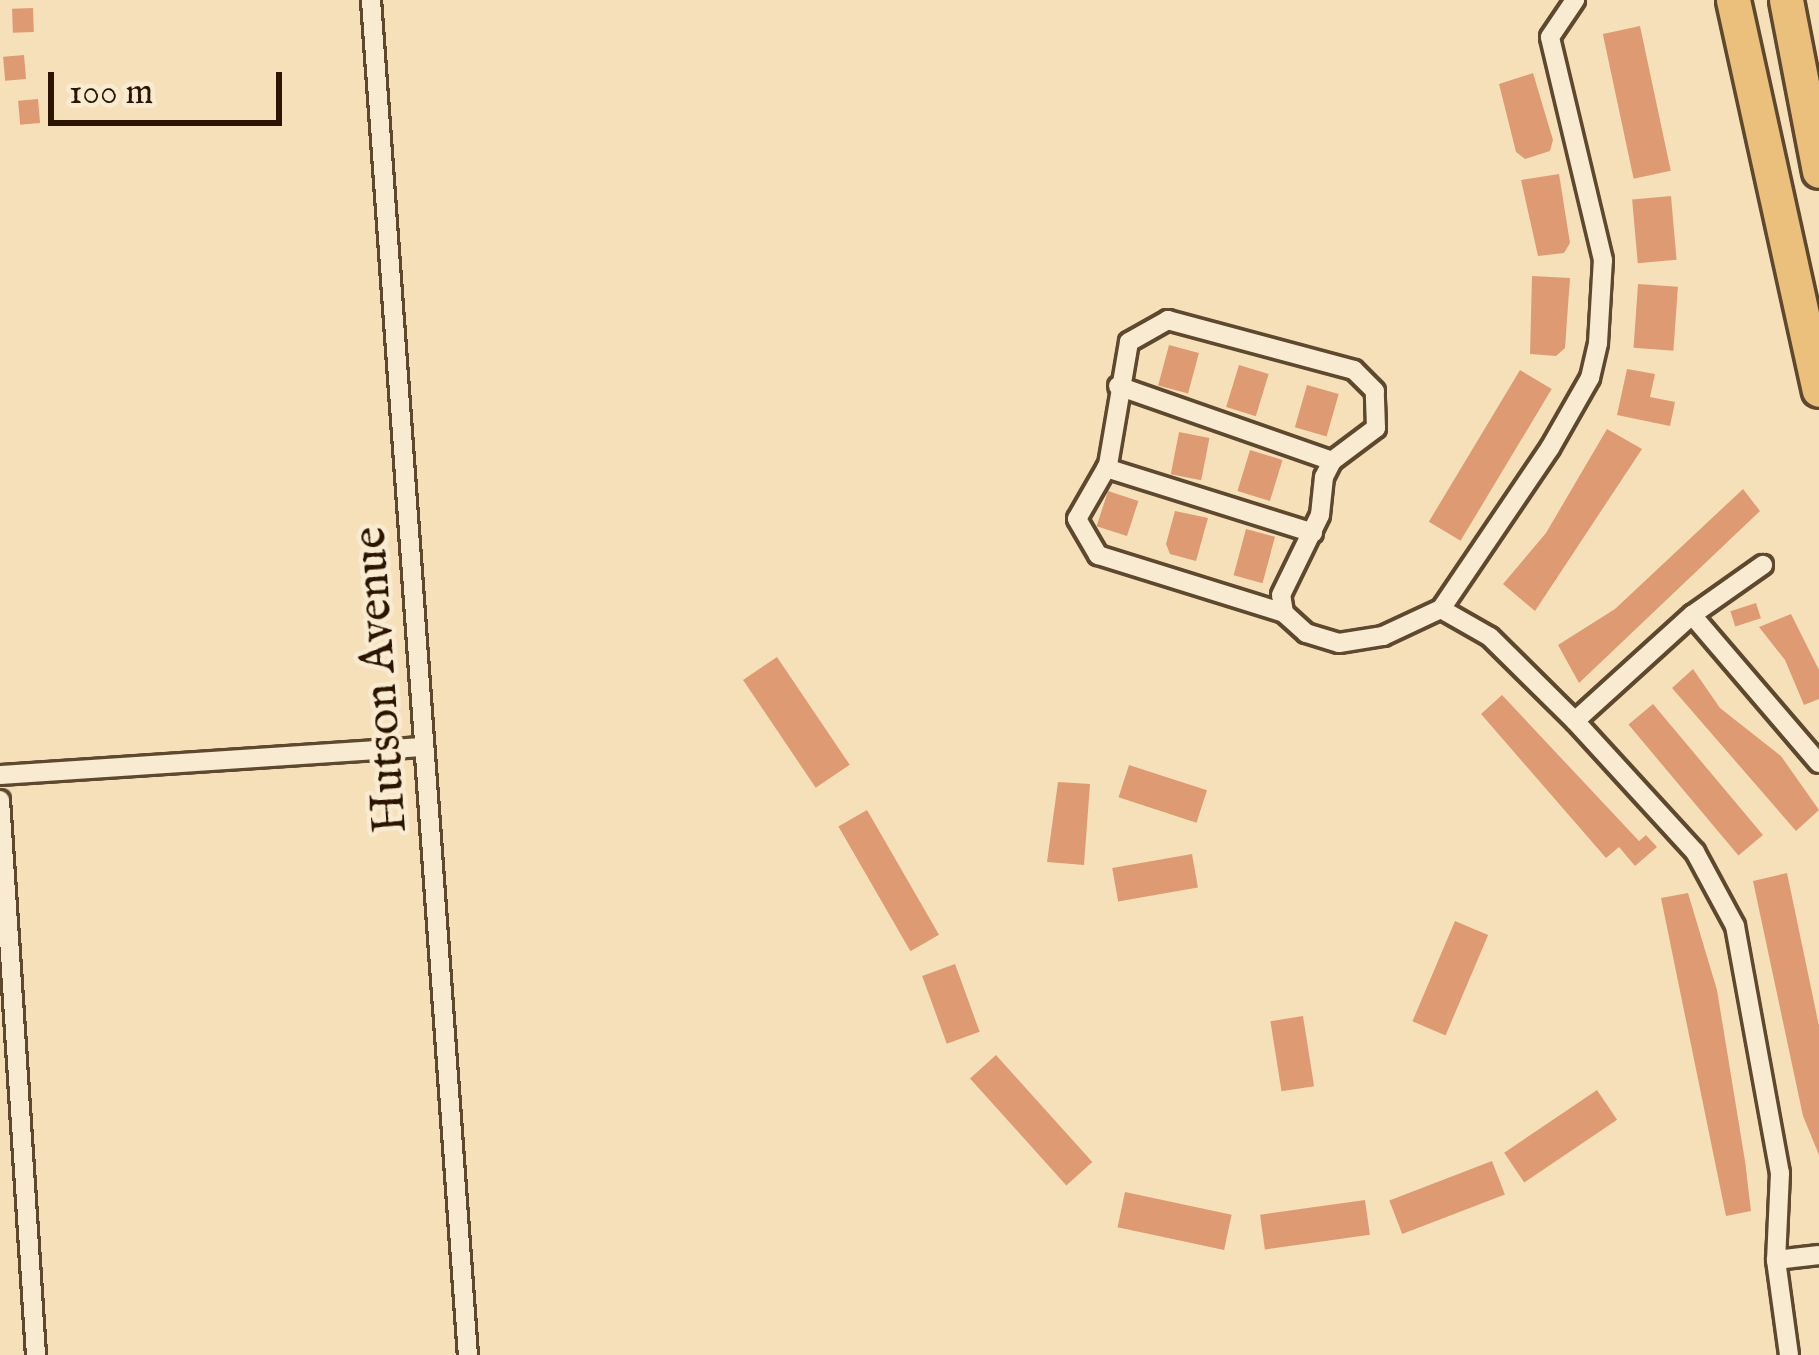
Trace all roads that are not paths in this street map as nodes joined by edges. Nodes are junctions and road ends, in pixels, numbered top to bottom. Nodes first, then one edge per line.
1 (370, 0) edge
2 (1575, 0) edge
3 (1732, 0) edge
4 (1786, 0) edge
5 (1819, 171) edge
6 (1118, 386) junction
7 (1819, 390) edge
8 (1332, 461) junction
9 (1106, 468) junction
10 (1313, 533) junction
11 (1763, 565) dead end
12 (1442, 609) junction
13 (1284, 613) junction
14 (1693, 615) junction
15 (1575, 721) junction
16 (424, 747) junction
17 (1819, 763) edge
18 (0, 775) edge
19 (0, 800) edge
20 (1819, 1255) edge
21 (1775, 1260) junction
22 (36, 1355) edge
23 (468, 1355) edge
24 (1790, 1355) edge

1 - 16 street, Hutson Avenue
2 - 12 street
3 - 7 highway
4 - 5 highway
6 - 8 street
6 - 8 street
6 - 9 street
8 - 10 street
9 - 10 street
9 - 13 street
10 - 13 street
11 - 14 street
12 - 13 street
12 - 15 street
14 - 15 street
14 - 17 street
15 - 21 street
16 - 18 street
16 - 23 street, Hutson Avenue
19 - 22 street
20 - 21 street
21 - 24 street

